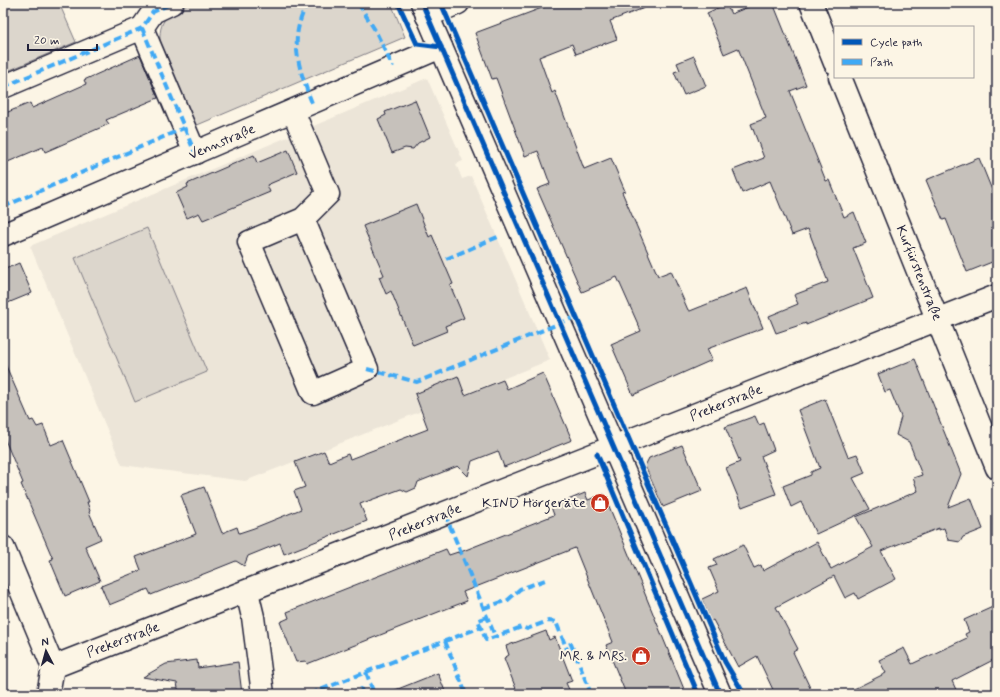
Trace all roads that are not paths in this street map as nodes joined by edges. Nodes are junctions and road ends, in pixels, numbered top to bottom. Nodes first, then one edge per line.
1 (172, 3) edge
2 (458, 3) edge
3 (811, 3) edge
4 (425, 9) edge
5 (142, 28) junction
6 (441, 47) junction
7 (834, 60) edge
8 (840, 78) edge
9 (3, 87) edge
10 (293, 111) junction
11 (195, 153) junction
12 (303, 219) junction
13 (3, 235) edge
14 (997, 296) edge
15 (937, 319) junction
16 (613, 448) junction
17 (997, 468) edge
18 (3, 547) edge
19 (247, 592) junction
20 (53, 667) junction
21 (48, 694) edge
22 (263, 694) edge
23 (720, 694) edge

1 - 5 street
2 - 4 street
3 - 7 street
4 - 6 street
5 - 9 street
5 - 11 street
6 - 10 street, Vennstraße
6 - 16 street
8 - 15 street, Kurfürstenstraße
10 - 11 street, Vennstraße
10 - 12 street
11 - 13 street, Vennstraße
12 - 12 street
14 - 15 street, Prekerstraße
15 - 16 street, Prekerstraße
15 - 17 street, Kurfürstenstraße
16 - 19 street, Prekerstraße
16 - 23 street
18 - 20 street
19 - 20 street, Prekerstraße
19 - 22 street
20 - 21 street

